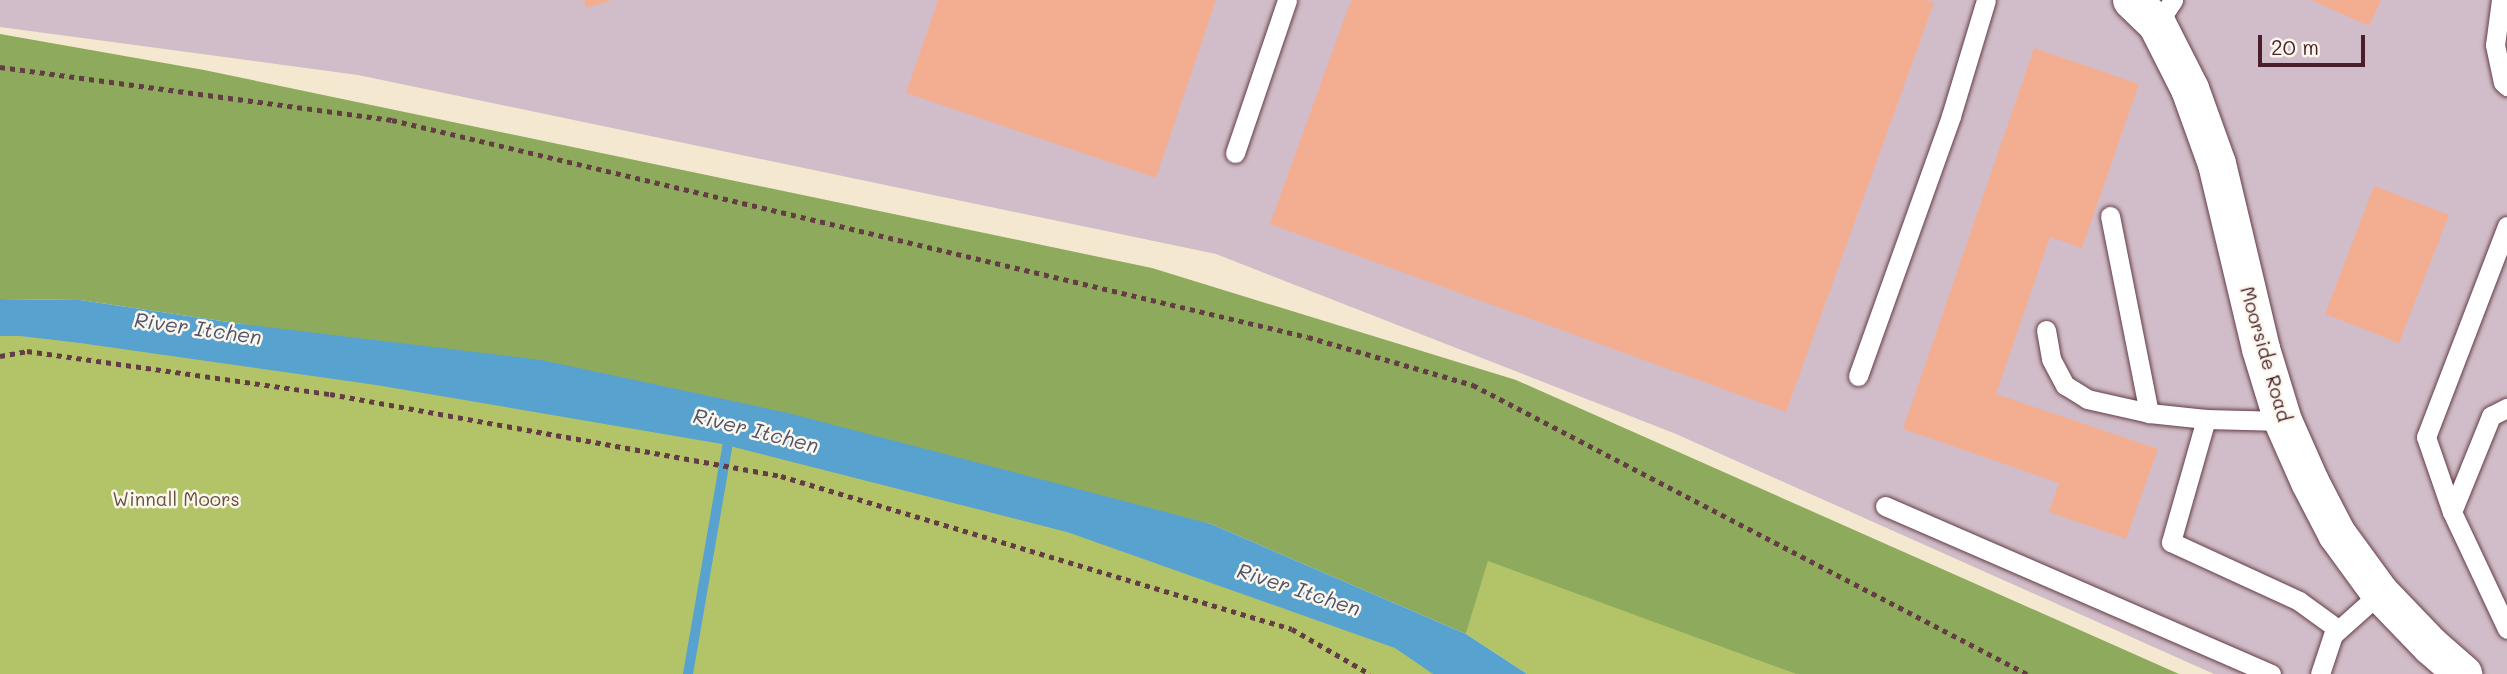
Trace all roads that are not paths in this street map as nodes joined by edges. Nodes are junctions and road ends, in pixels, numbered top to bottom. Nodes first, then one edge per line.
1 (1287, 0) edge
2 (1986, 0) edge
3 (2501, 0) edge
4 (2154, 8) edge
5 (2507, 86) edge
6 (1235, 153) dead end
7 (2110, 216) dead end
8 (2507, 226) edge
9 (2046, 330) dead end
10 (1858, 376) dead end
11 (2507, 408) edge
12 (2149, 413) junction
13 (2206, 419) junction
14 (2283, 421) junction
15 (1885, 506) dead end
16 (2452, 512) junction
17 (2380, 593) junction
18 (2507, 629) edge
19 (2339, 630) junction
20 (2271, 674) edge
21 (2320, 674) edge
22 (2463, 674) edge

1 - 6 lane
2 - 10 lane
3 - 5 lane
4 - 14 street, Moorside Road
7 - 12 lane
8 - 16 lane
9 - 12 lane
11 - 16 lane
12 - 13 lane
13 - 14 lane
13 - 19 lane
14 - 17 street, Moorside Road
15 - 20 lane
16 - 18 lane
17 - 19 lane
17 - 22 street, Moorside Road
19 - 21 lane

